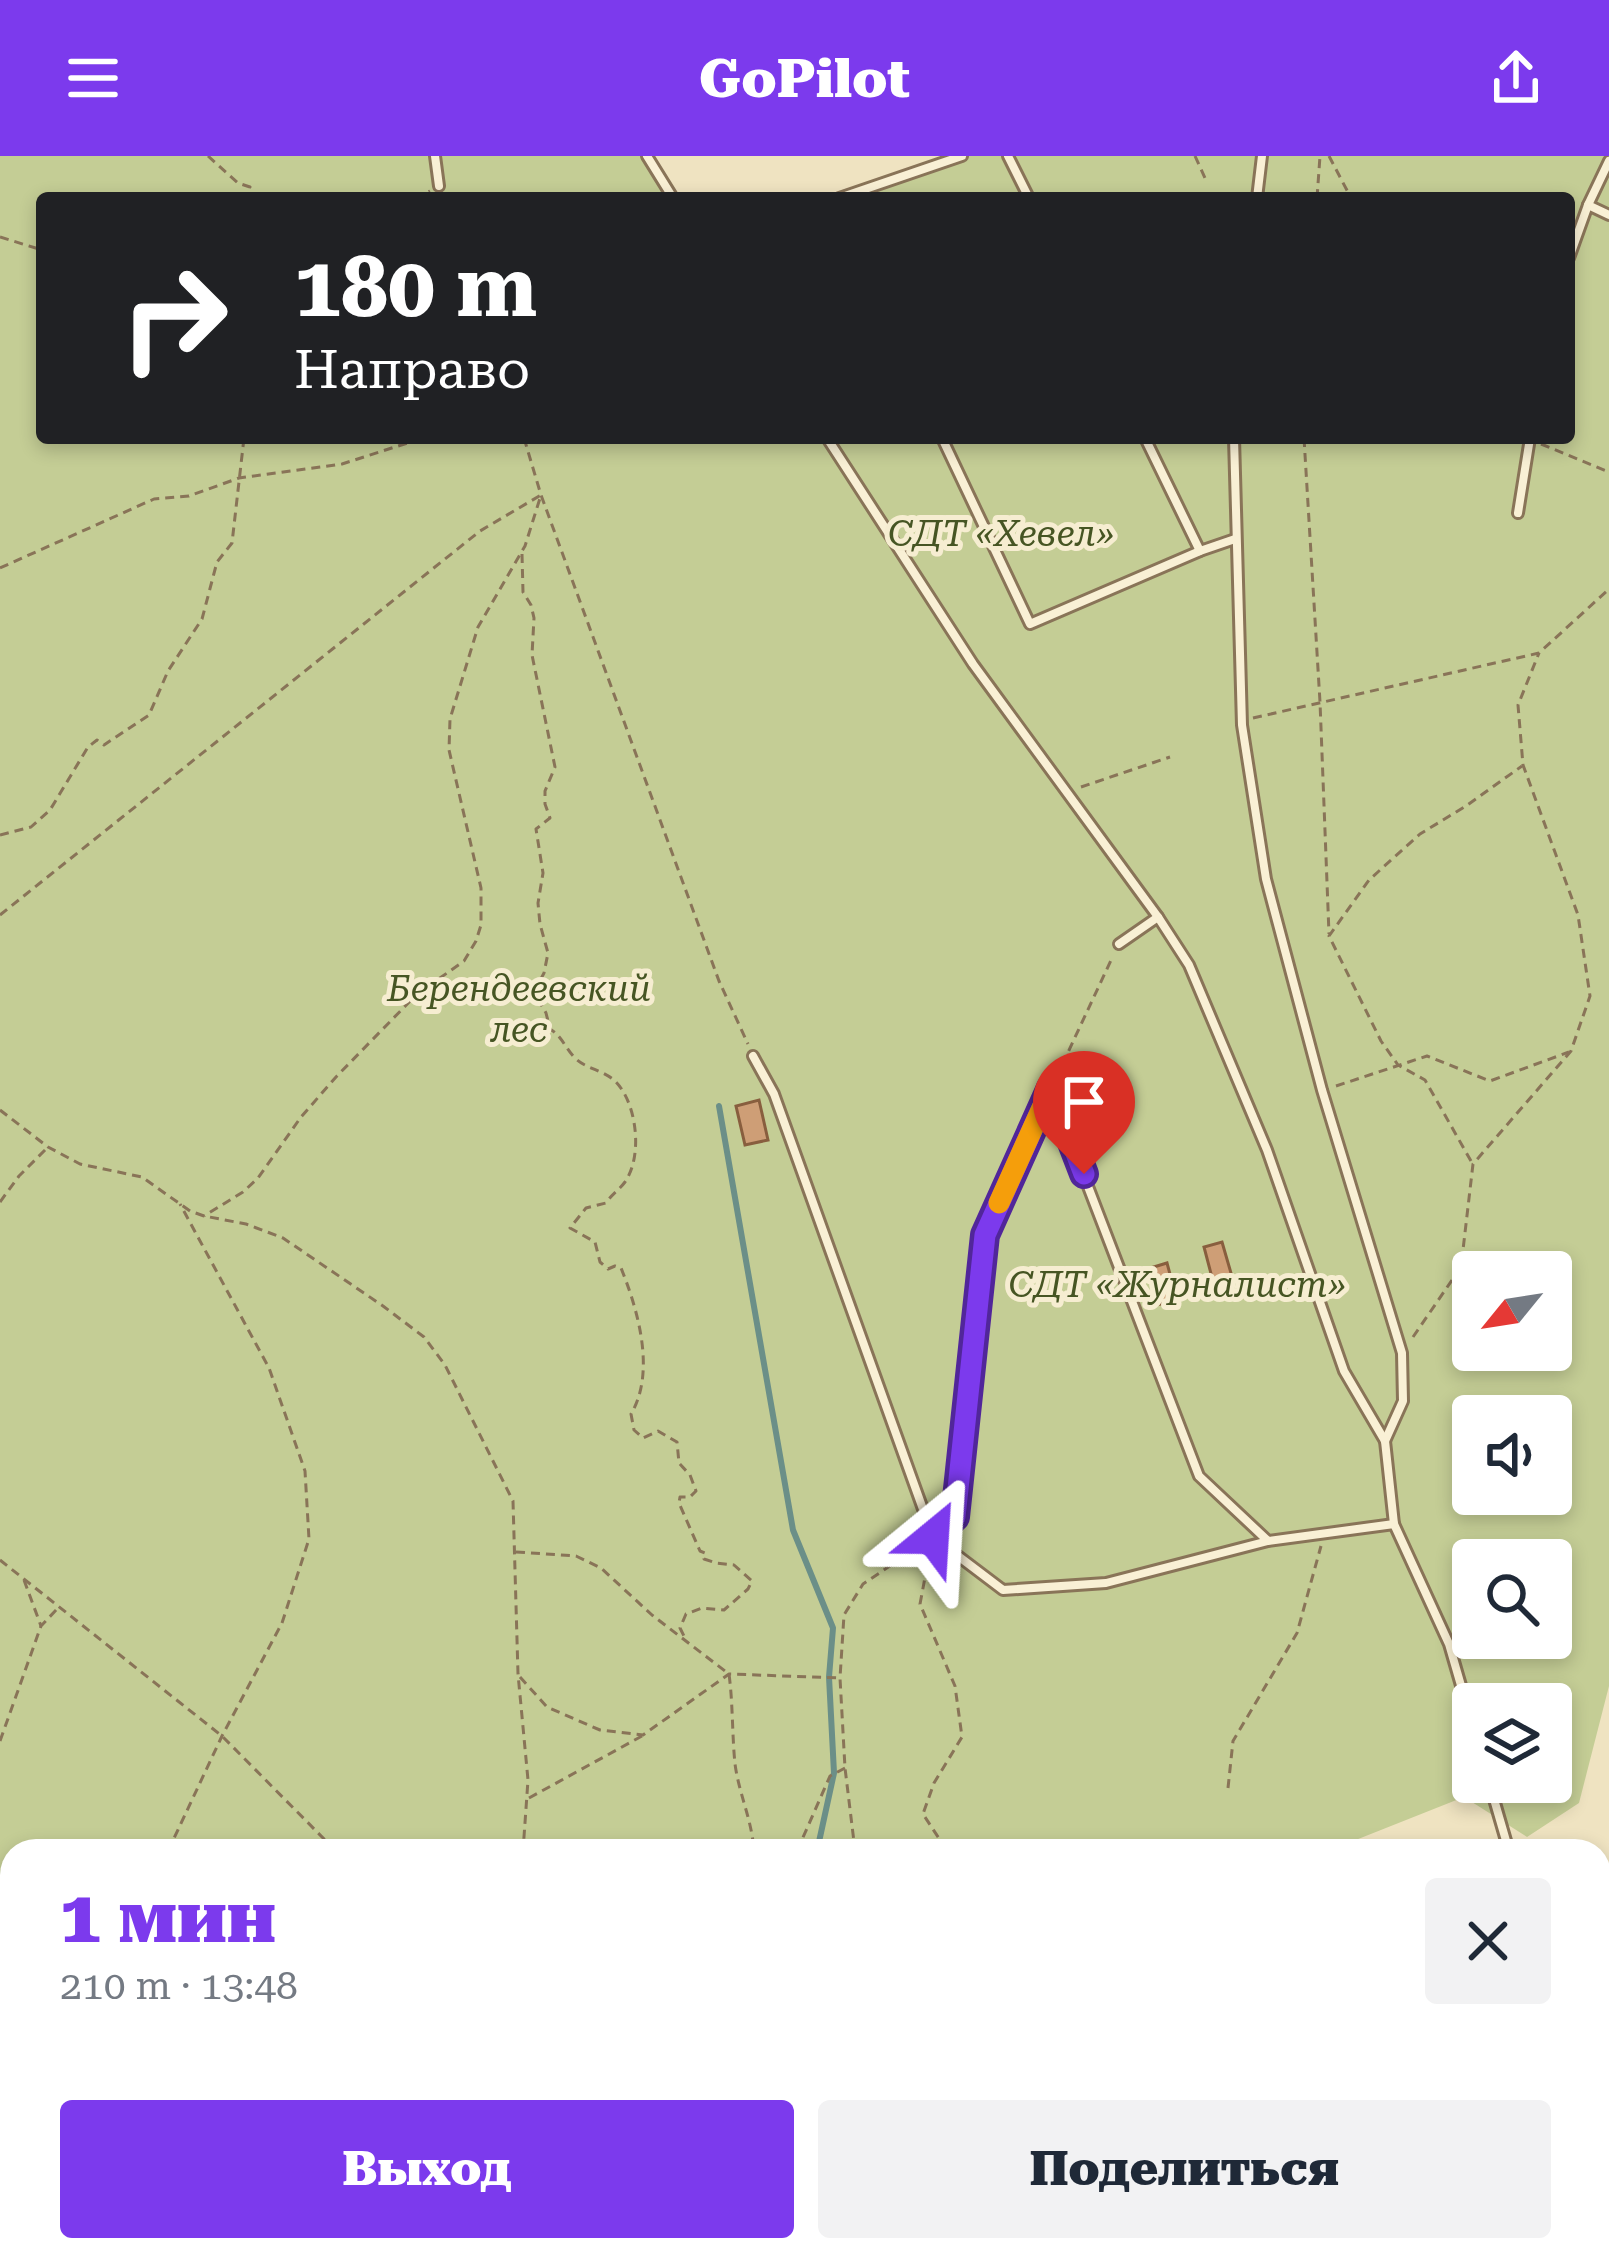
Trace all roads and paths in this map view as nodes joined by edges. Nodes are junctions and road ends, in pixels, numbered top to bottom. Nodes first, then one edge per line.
1 (208, 156) edge
2 (436, 156) edge
3 (647, 156) edge
4 (962, 156) edge
5 (1009, 156) edge
6 (1195, 156) edge
7 (1262, 156) edge
8 (1320, 156) edge
9 (1329, 156) edge
10 (1609, 160) edge
11 (1204, 178) dead end
12 (439, 187) dead end
13 (247, 192) edge
14 (669, 192) edge
15 (857, 192) edge
16 (1026, 192) edge
17 (1257, 192) edge
18 (1317, 192) edge
19 (1349, 192) edge
20 (1588, 206) junction
21 (1609, 214) edge
22 (0, 237) edge
23 (1575, 242) edge
24 (36, 248) edge
25 (243, 444) edge
26 (404, 444) edge
27 (526, 444) edge
28 (831, 444) edge
29 (945, 444) edge
30 (1148, 444) edge
31 (1234, 444) edge
32 (1304, 444) edge
33 (1529, 444) edge
34 (1544, 444) edge
35 (1609, 472) edge
36 (239, 478) junction
37 (541, 495) junction
38 (1518, 513) dead end
39 (1235, 539) junction
40 (525, 545) junction
41 (1200, 551) junction
42 (0, 568) edge
43 (1609, 589) edge
44 (1539, 653) junction
45 (1320, 702) junction
46 (1242, 725) junction
47 (1171, 757) dead end
48 (1523, 765) junction
49 (1068, 791) junction
50 (0, 835) edge
51 (0, 915) edge
52 (1158, 916) junction
53 (1330, 936) junction
54 (1119, 944) joint
55 (1571, 1051) junction
56 (753, 1056) joint
57 (1398, 1065) junction
58 (1051, 1088) junction
59 (1322, 1090) junction
60 (0, 1110) edge
61 (48, 1147) junction
62 (1473, 1164) junction
63 (0, 1202) edge
64 (180, 1204) junction
65 (204, 1216) junction
66 (1402, 1353) junction
67 (1385, 1441) junction
68 (1394, 1524) junction
69 (1325, 1533) junction
70 (933, 1537) junction
71 (1268, 1541) junction
72 (514, 1552) junction
73 (0, 1560) edge
74 (24, 1578) junction
75 (59, 1606) junction
76 (41, 1626) junction
77 (686, 1640) junction
78 (518, 1674) junction
79 (729, 1674) junction
80 (840, 1678) junction
81 (1460, 1683) edge
82 (222, 1736) junction
83 (643, 1736) junction
84 (0, 1741) edge
85 (844, 1768) junction
86 (1228, 1788) dead end
87 (527, 1800) junction
88 (1495, 1803) edge
89 (176, 1839) edge
90 (324, 1839) edge
91 (525, 1839) edge
92 (753, 1839) edge
93 (802, 1839) edge
94 (854, 1839) edge
95 (939, 1839) edge
96 (1506, 1839) edge

1 - 13 path
2 - 12 lane
3 - 14 lane
4 - 15 lane
5 - 16 lane
6 - 11 path
7 - 17 lane
8 - 18 path
9 - 19 path
10 - 20 lane
20 - 21 lane
20 - 23 lane
22 - 24 path
25 - 36 path
26 - 36 path
27 - 37 path
28 - 49 lane
29 - 41 lane
30 - 41 lane
31 - 39 lane
32 - 45 path
33 - 38 lane
34 - 35 path
36 - 42 path
36 - 50 path
37 - 40 path
37 - 51 path
37 - 56 path
39 - 41 lane
39 - 46 lane
40 - 65 path
40 - 77 path
43 - 44 path
44 - 45 path
44 - 48 path
45 - 46 path
45 - 53 path
46 - 59 lane
47 - 49 path
48 - 53 path
48 - 55 path
49 - 52 lane
52 - 54 lane
52 - 67 lane
53 - 57 path
54 - 58 path
55 - 57 path
55 - 62 path
56 - 70 lane
57 - 59 path
57 - 62 path
58 - 70 lane
58 - 71 lane
59 - 66 lane
60 - 61 path
61 - 63 path
61 - 64 path
62 - 66 path
64 - 65 path
64 - 82 path
65 - 72 path
66 - 67 lane
67 - 68 lane
68 - 69 lane
68 - 81 lane
69 - 71 lane
69 - 86 path
70 - 71 lane
70 - 80 path
70 - 95 path
72 - 77 path
72 - 78 path
73 - 74 path
74 - 75 path
74 - 76 path
75 - 76 path
75 - 82 path
76 - 84 path
77 - 79 path
78 - 83 path
78 - 87 path
79 - 80 path
79 - 83 path
79 - 92 path
80 - 85 path
82 - 89 path
82 - 90 path
83 - 87 path
85 - 93 path
85 - 94 path
87 - 91 path
88 - 96 lane

